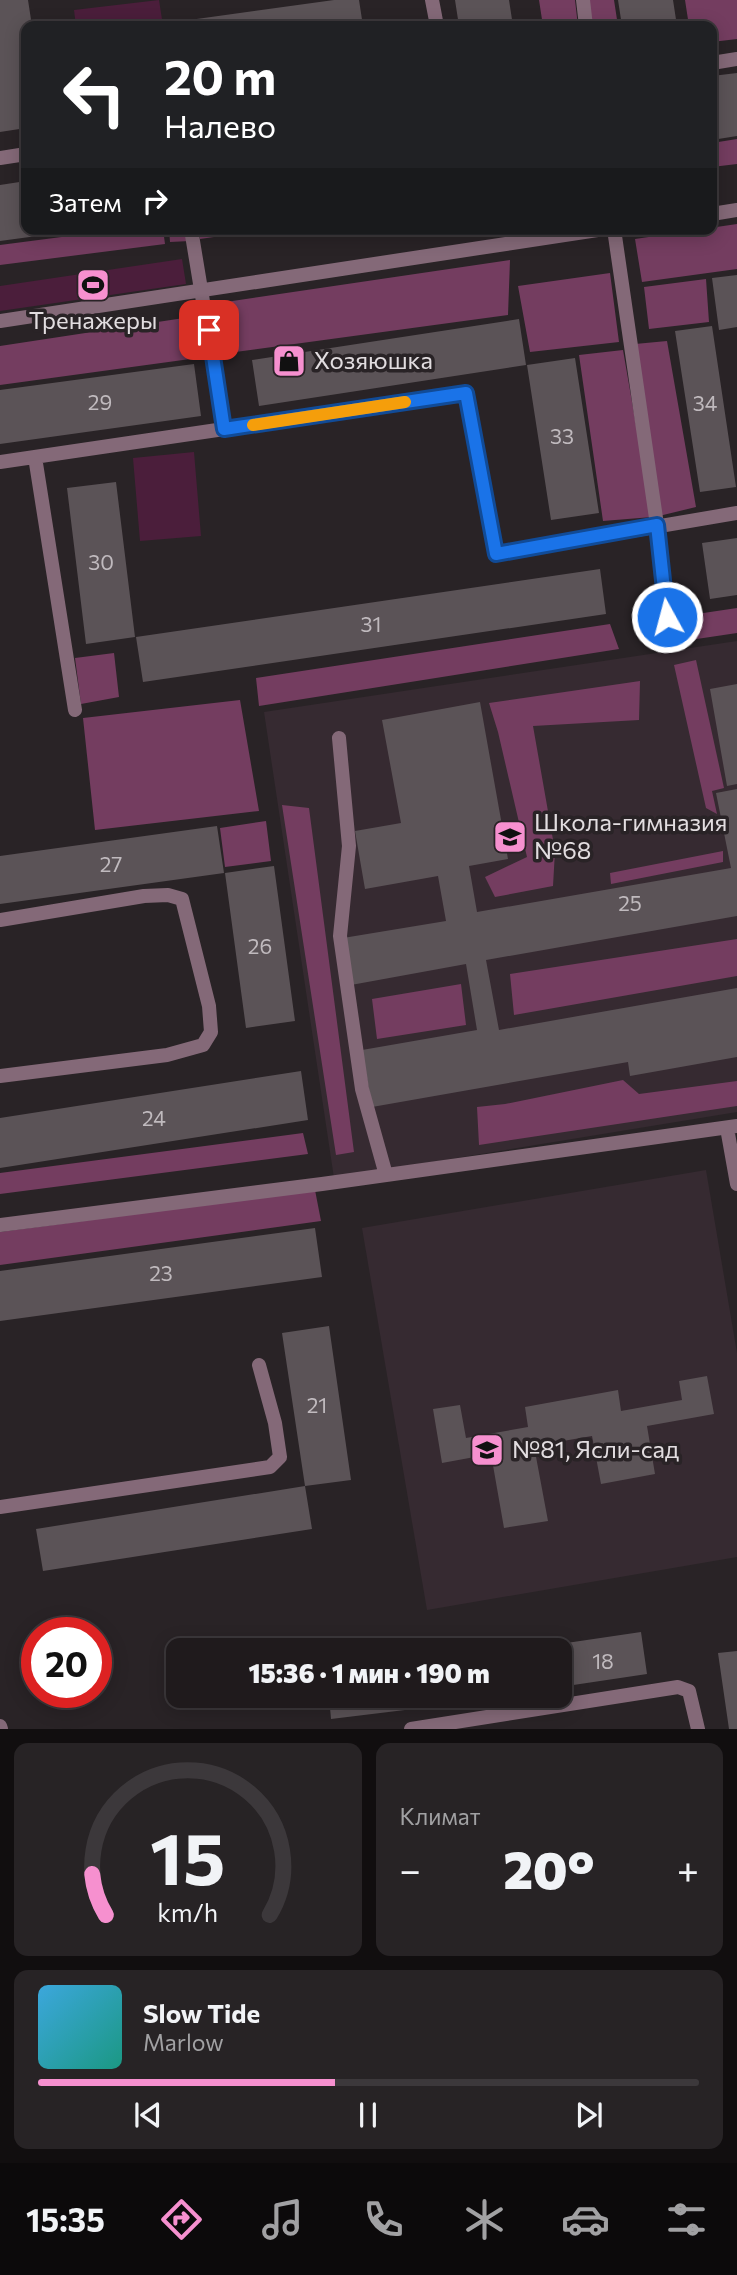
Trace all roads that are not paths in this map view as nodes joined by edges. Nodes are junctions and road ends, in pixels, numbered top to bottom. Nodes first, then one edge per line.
1 (432, 0) edge
2 (583, 0) edge
3 (436, 21) edge
4 (585, 21) edge
5 (737, 59) edge
6 (717, 62) edge
7 (21, 155) edge
8 (0, 158) edge
9 (737, 210) edge
10 (717, 213) edge
11 (192, 235) edge
12 (564, 235) edge
13 (615, 235) edge
14 (202, 289) junction
15 (0, 321) edge
16 (224, 429) junction
17 (35, 457) junction
18 (0, 462) edge
19 (737, 513) edge
20 (657, 525) junction
21 (667, 617) dead end
22 (75, 710) dead end
23 (339, 738) dead end
24 (0, 920) edge
25 (0, 1076) edge
26 (732, 1127) edge
27 (386, 1175) junction
28 (737, 1184) edge
29 (0, 1225) edge
30 (258, 1365) dead end
31 (0, 1507) edge
32 (411, 1729) edge
33 (698, 1729) edge

1 - 3 street
2 - 4 street
5 - 6 street
7 - 8 street
9 - 10 street
11 - 14 street
12 - 14 street
13 - 20 street
14 - 15 street
14 - 16 street
16 - 17 street
16 - 20 street
17 - 18 street
17 - 22 street
19 - 20 street
20 - 21 street
23 - 27 street
24 - 25 street
26 - 27 street
26 - 28 street
27 - 29 street
30 - 31 street
32 - 33 street

